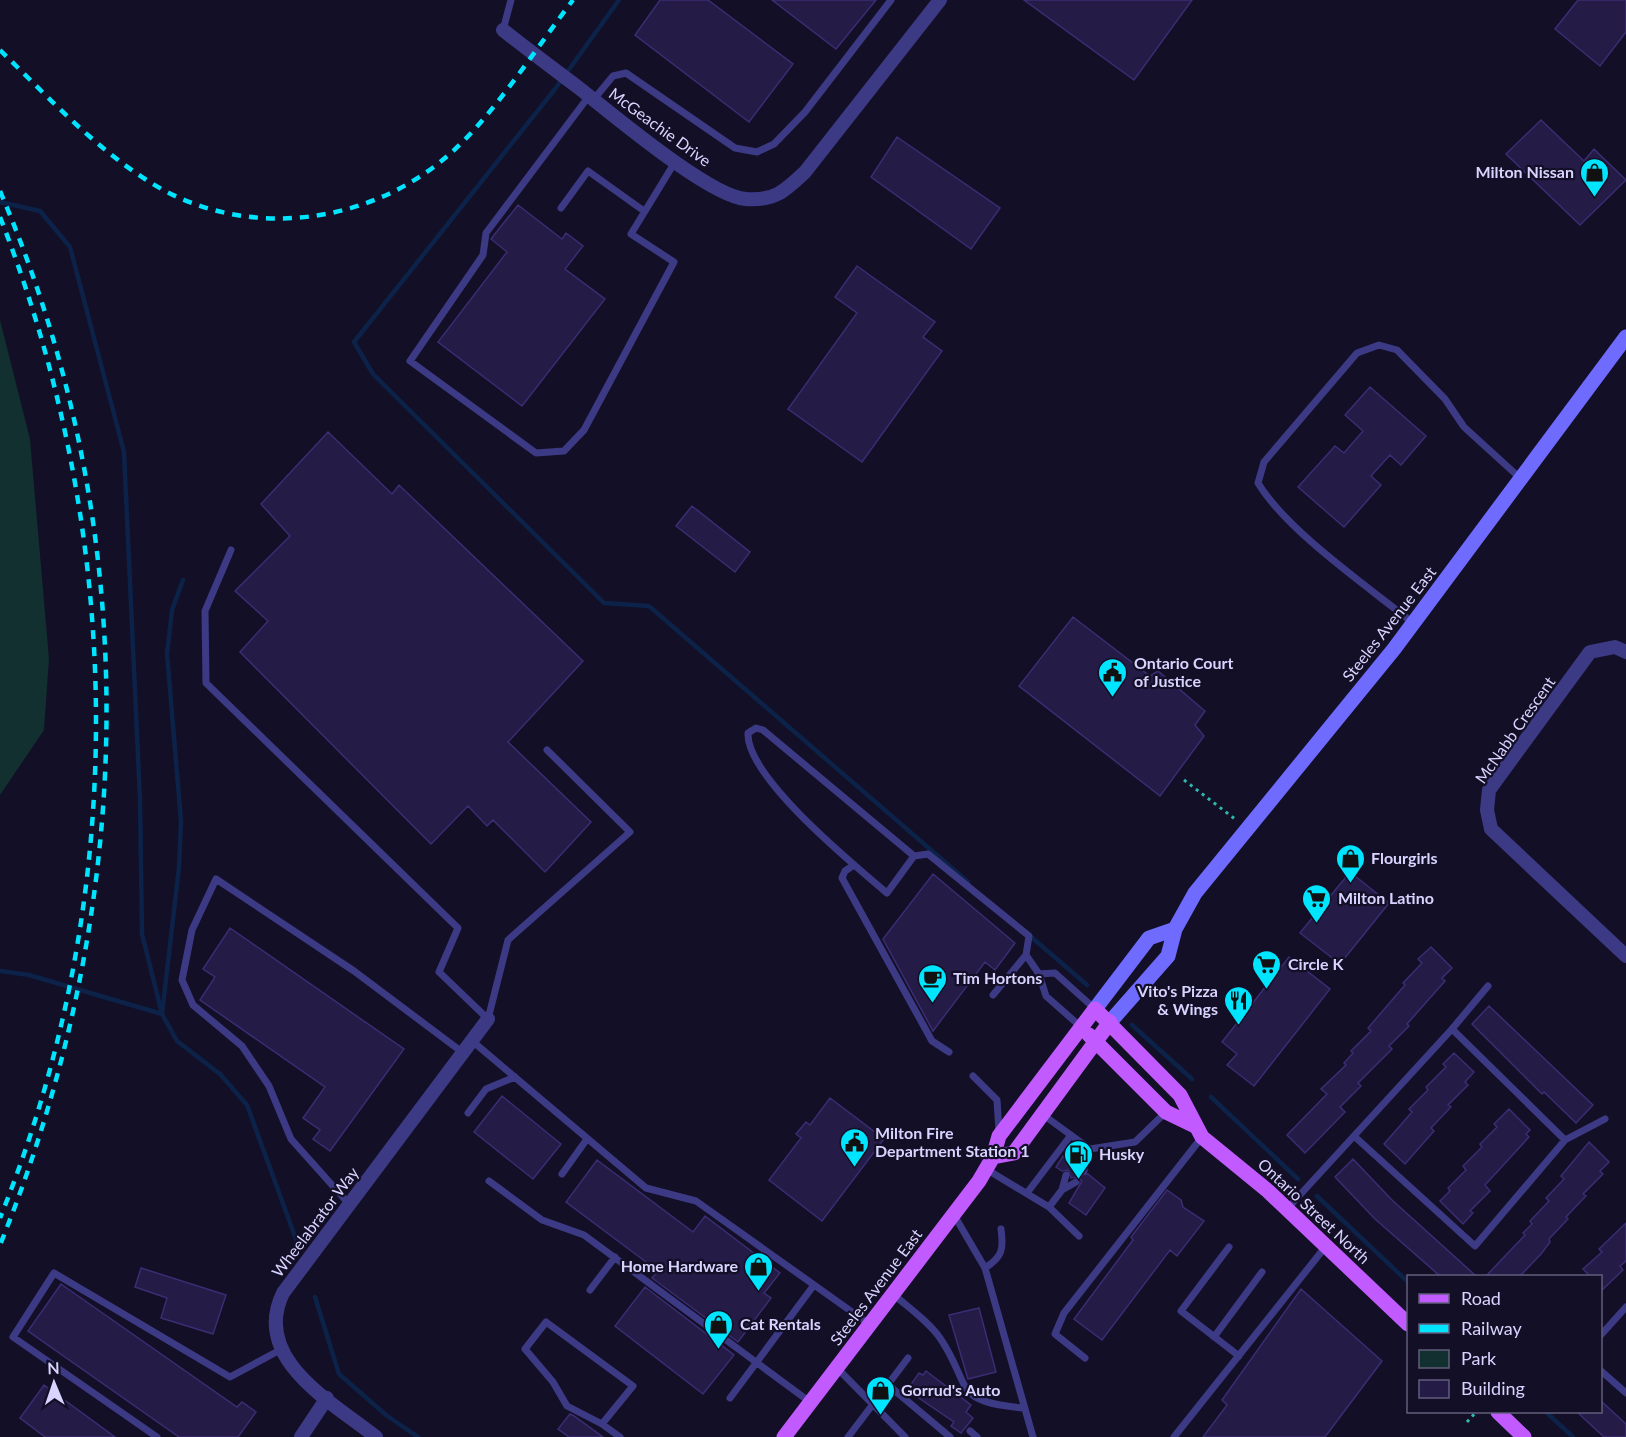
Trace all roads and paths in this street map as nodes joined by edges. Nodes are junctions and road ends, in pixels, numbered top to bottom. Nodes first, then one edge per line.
1 (511, 0) edge
2 (891, 0) edge
3 (940, 0) edge
4 (502, 30) joint
5 (592, 98) junction
6 (675, 162) junction
7 (561, 208) dead end
8 (644, 211) junction
9 (1626, 337) edge
10 (1520, 478) junction
11 (231, 550) dead end
12 (1414, 623) junction
13 (1626, 652) edge
14 (547, 750) dead end
15 (1184, 780) dead end
16 (1247, 829) junction
17 (914, 856) junction
18 (854, 865) junction
19 (1175, 929) junction
20 (1026, 956) junction
21 (1626, 956) edge
22 (1039, 974) junction
23 (1488, 986) dead end
24 (993, 995) dead end
25 (1095, 1009) junction
26 (488, 1019) junction
27 (1110, 1022) junction
28 (1081, 1027) junction
29 (1452, 1029) junction
30 (471, 1040) junction
31 (1094, 1041) junction
32 (462, 1052) junction
33 (949, 1052) dead end
34 (973, 1076) dead end
35 (515, 1077) junction
36 (1166, 1112) junction
37 (468, 1113) dead end
38 (1042, 1114) junction
39 (1605, 1119) dead end
40 (1199, 1131) junction
41 (1071, 1135) junction
42 (999, 1136) junction
43 (1354, 1136) junction
44 (587, 1139) junction
45 (1565, 1140) junction
46 (1090, 1149) junction
47 (1085, 1156) junction
48 (989, 1163) junction
49 (1074, 1164) dead end
50 (1084, 1171) dead end
51 (562, 1174) dead end
52 (1066, 1174) dead end
53 (489, 1181) dead end
54 (1076, 1182) dead end
55 (1062, 1190) junction
56 (1027, 1193) junction
57 (349, 1204) junction
58 (1049, 1207) junction
59 (1287, 1210) junction
60 (954, 1214) junction
61 (1001, 1229) dead end
62 (1078, 1236) dead end
63 (1326, 1246) junction
64 (1229, 1247) dead end
65 (615, 1257) junction
66 (985, 1268) junction
67 (1262, 1272) dead end
68 (814, 1285) junction
69 (590, 1290) dead end
70 (893, 1294) junction
71 (1626, 1307) edge
72 (1407, 1323) edge
73 (869, 1324) junction
74 (1602, 1334) edge
75 (1214, 1337) junction
76 (282, 1349) junction
77 (1239, 1356) junction
78 (909, 1358) dead end
79 (1085, 1358) dead end
80 (757, 1363) junction
81 (837, 1368) junction
82 (1602, 1372) edge
83 (887, 1384) junction
84 (1626, 1393) edge
85 (327, 1398) junction
86 (730, 1398) dead end
87 (810, 1402) junction
88 (872, 1404) junction
89 (1024, 1408) junction
90 (1475, 1413) edge
91 (1499, 1413) edge
92 (1467, 1422) dead end
93 (602, 1424) junction
94 (970, 1431) dead end
95 (1519, 1435) edge
96 (157, 1437) edge
97 (301, 1437) edge
98 (376, 1437) edge
99 (620, 1437) edge
100 (784, 1437) edge
101 (848, 1437) edge
102 (905, 1437) edge
103 (950, 1437) edge
104 (977, 1437) edge
105 (1033, 1437) edge
106 (1174, 1437) edge

1 - 4 lane
2 - 5 lane
3 - 6 street, McGeachie Drive
4 - 5 street, McGeachie Drive
5 - 6 street, McGeachie Drive
5 - 8 lane
6 - 8 lane
7 - 8 lane
9 - 10 main road, Steeles Avenue East
10 - 12 main road, Steeles Avenue East
10 - 12 lane
11 - 26 lane
12 - 16 main road, Steeles Avenue East
13 - 21 street, McNabb Crescent
14 - 26 lane
15 - 16 path
16 - 19 main road, Steeles Avenue East
17 - 18 lane
17 - 18 lane
17 - 20 lane
18 - 33 lane
19 - 25 main road, Steeles Avenue East
19 - 27 main road, Steeles Avenue East
20 - 22 lane
20 - 24 lane
22 - 25 lane
22 - 28 lane
23 - 29 lane
25 - 27 main road, Ontario Street North
25 - 28 main road, Steeles Avenue East
26 - 30 street, Wheelabrator Way
27 - 31 main road, Steeles Avenue East
27 - 40 main road, Ontario Street North
28 - 31 main road, Ontario Street North
28 - 42 main road, Steeles Avenue East
29 - 43 lane
29 - 45 lane
30 - 32 street, Wheelabrator Way
30 - 35 lane
31 - 36 main road, Ontario Street North
31 - 38 main road, Steeles Avenue East
32 - 57 street, Wheelabrator Way
32 - 57 lane
34 - 42 lane
35 - 37 lane
35 - 44 lane
36 - 40 main road, Ontario Street North
36 - 46 lane
38 - 41 lane
38 - 48 main road, Steeles Avenue East
39 - 45 lane
40 - 59 main road, Ontario Street North
40 - 79 lane
41 - 46 lane
41 - 56 lane
42 - 48 main road, Steeles Avenue East
43 - 45 lane
43 - 59 lane
44 - 51 lane
44 - 68 lane
46 - 47 lane
47 - 49 lane
47 - 50 lane
48 - 56 lane
48 - 60 main road, Steeles Avenue East
52 - 55 lane
53 - 65 lane
54 - 55 lane
55 - 58 lane
56 - 58 lane
57 - 76 street, Wheelabrator Way
58 - 62 lane
59 - 63 main road, Ontario Street North
60 - 66 lane
60 - 70 main road, Steeles Avenue East
61 - 66 lane
63 - 72 main road, Ontario Street North
63 - 77 lane
64 - 75 lane
65 - 69 lane
65 - 80 lane
66 - 89 lane
67 - 75 lane
68 - 73 lane
68 - 80 lane
70 - 73 main road, Steeles Avenue East
70 - 89 lane
71 - 74 lane
73 - 81 main road, Steeles Avenue East
75 - 77 lane
76 - 85 street, Wheelabrator Way
76 - 96 lane
77 - 106 lane
78 - 83 lane
80 - 86 lane
80 - 87 lane
81 - 87 main road, Steeles Avenue East
81 - 88 lane
82 - 84 lane
83 - 88 lane
83 - 103 lane
85 - 97 street
85 - 98 street, Wheelabrator Way
87 - 100 main road, Steeles Avenue East
88 - 101 lane
88 - 102 lane
89 - 105 lane
90 - 92 path
91 - 95 main road
93 - 93 lane
93 - 99 lane
94 - 104 lane

